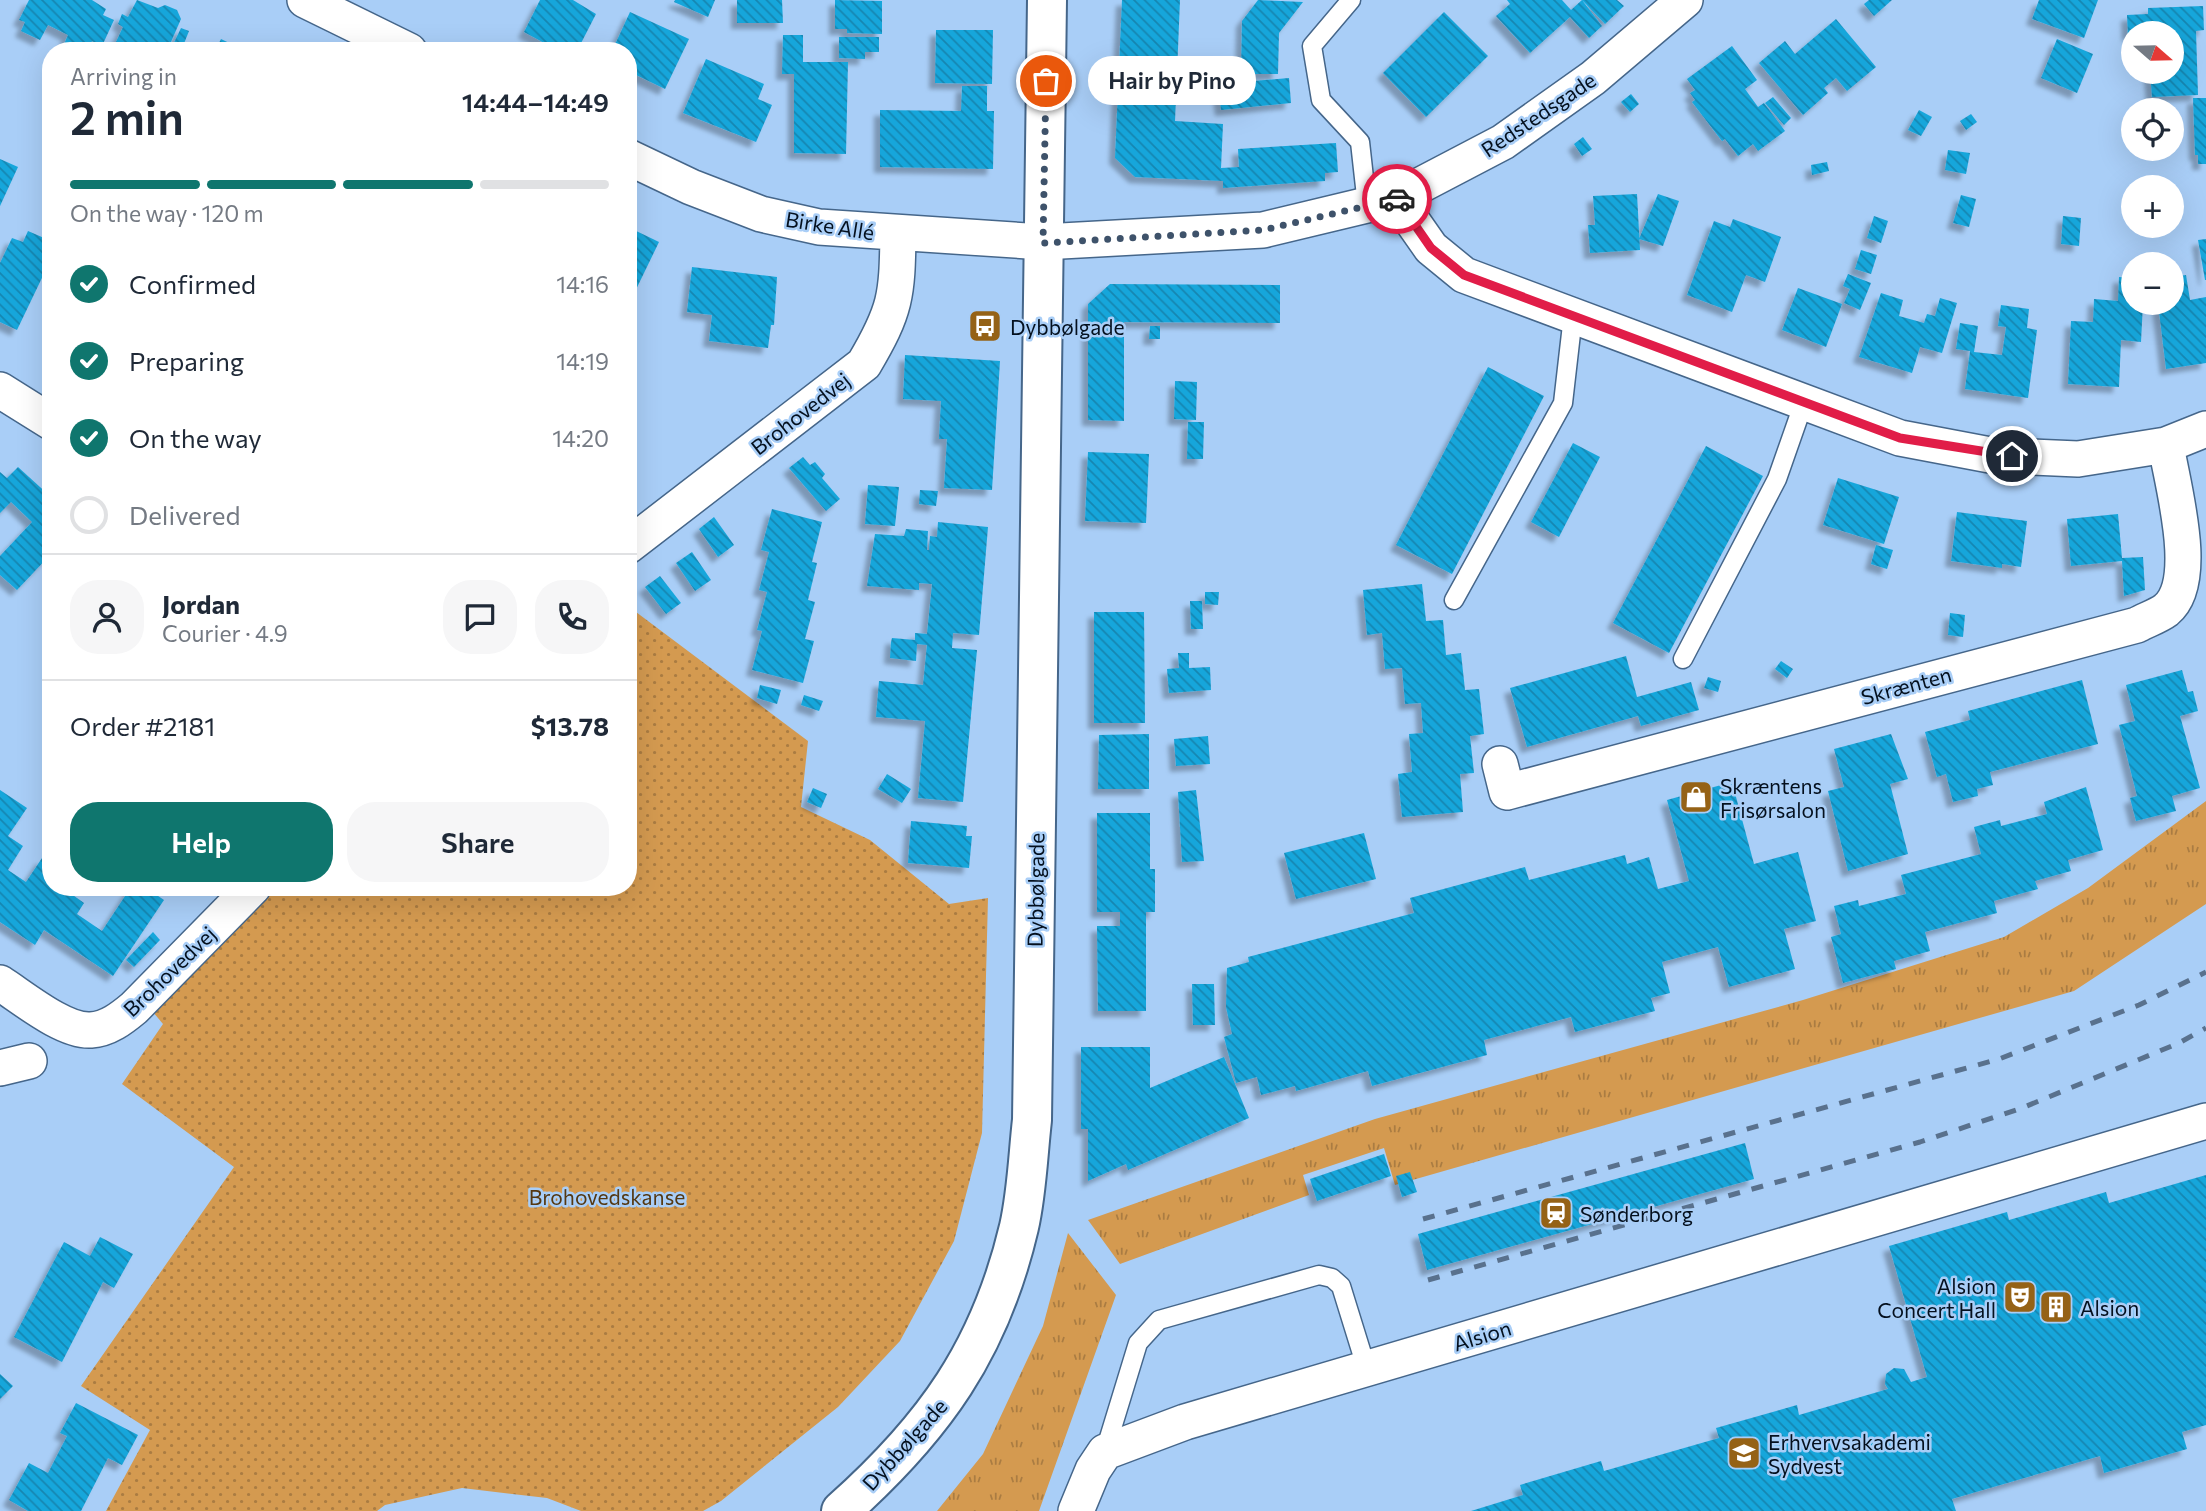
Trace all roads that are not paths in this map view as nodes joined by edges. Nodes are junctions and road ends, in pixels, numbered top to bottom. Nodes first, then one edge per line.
1 (305, 0) edge
2 (1047, 0) edge
3 (1351, 0) edge
4 (1685, 0) edge
5 (391, 42) edge
6 (637, 161) edge
7 (1382, 201) junction
8 (898, 235) junction
9 (1043, 243) junction
10 (1573, 316) junction
11 (0, 390) edge
12 (1804, 402) junction
13 (42, 416) edge
14 (2206, 429) edge
15 (2166, 445) junction
16 (637, 539) edge
17 (1454, 600) dead end
18 (1683, 659) dead end
19 (1500, 764) dead end
20 (244, 896) edge
21 (0, 983) edge
22 (2206, 1121) edge
23 (1367, 1370) junction
24 (1105, 1452) junction
25 (841, 1511) edge
26 (1076, 1511) edge

1 - 5 street
2 - 9 street, Dybbølgade
3 - 7 lane
4 - 7 street, Redstedsgade
6 - 8 street, Birke Allé
7 - 9 street, Redstedsgade
7 - 10 street
8 - 9 street, Birke Allé
8 - 16 street, Brohovedvej
9 - 25 street, Dybbølgade
10 - 12 street
10 - 17 lane
11 - 13 street
12 - 15 street
12 - 18 lane
14 - 15 street
15 - 19 street, Skrænten
20 - 21 street, Brohovedvej
22 - 23 street, Alsion
23 - 24 street, Alsion
23 - 24 lane
24 - 26 street

